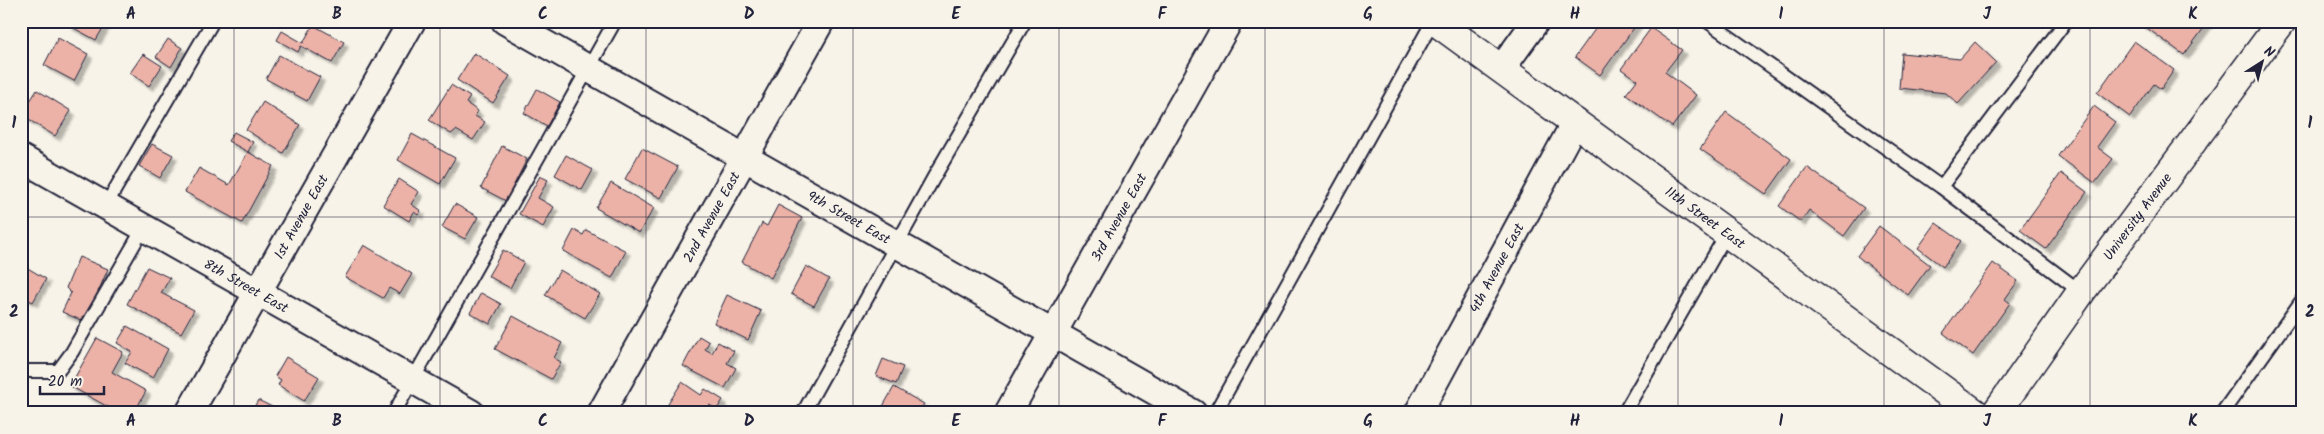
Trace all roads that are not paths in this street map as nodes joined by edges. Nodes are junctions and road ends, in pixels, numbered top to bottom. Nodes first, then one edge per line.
1 (213, 21) edge
2 (412, 21) edge
3 (505, 21) edge
4 (615, 21) edge
5 (821, 21) edge
6 (1025, 21) edge
7 (1229, 21) edge
8 (1434, 21) edge
9 (1536, 21) edge
10 (1707, 21) edge
11 (2066, 21) edge
12 (2282, 21) edge
13 (588, 68) junction
14 (1502, 68) junction
15 (1575, 122) junction
16 (745, 157) junction
17 (21, 158) edge
18 (1941, 187) junction
19 (106, 205) junction
20 (144, 227) junction
21 (1726, 233) junction
22 (897, 244) junction
23 (258, 291) junction
24 (2081, 292) junction
25 (2303, 299) edge
26 (1053, 333) junction
27 (21, 371) edge
28 (413, 380) junction
29 (189, 413) edge
30 (394, 413) edge
31 (472, 413) edge
32 (601, 413) edge
33 (803, 413) edge
34 (1008, 413) edge
35 (1193, 413) edge
36 (1215, 413) edge
37 (1418, 413) edge
38 (1624, 413) edge
39 (1975, 413) edge
40 (1996, 413) edge
41 (2222, 413) edge

1 - 19 lane
2 - 23 street, 1st Avenue East
3 - 13 street, 9th Street East
4 - 13 lane
5 - 16 street, 2nd Avenue East
6 - 22 lane
7 - 26 street, 3rd Avenue East
8 - 14 street, 11th Street East
8 - 36 lane
9 - 14 street
10 - 18 lane
11 - 18 lane
12 - 24 street, University Avenue
13 - 16 street, 9th Street East
13 - 28 lane
14 - 15 street, 11th Street East
15 - 21 street, 11th Street East
15 - 37 street, 4th Avenue East
16 - 22 street, 9th Street East
16 - 32 street, 2nd Avenue East
17 - 19 street, 8th Street East
18 - 24 lane
19 - 20 street, 8th Street East
20 - 23 street, 8th Street East
20 - 27 lane
21 - 38 lane
21 - 39 street, 11th Street East
22 - 26 street, 9th Street East
22 - 33 lane
23 - 28 street, 8th Street East
23 - 29 street, 1st Avenue East
24 - 40 street, University Avenue
25 - 41 lane
26 - 34 street, 3rd Avenue East
26 - 35 street, 9th Street East
28 - 30 lane
28 - 31 street, 8th Street East

